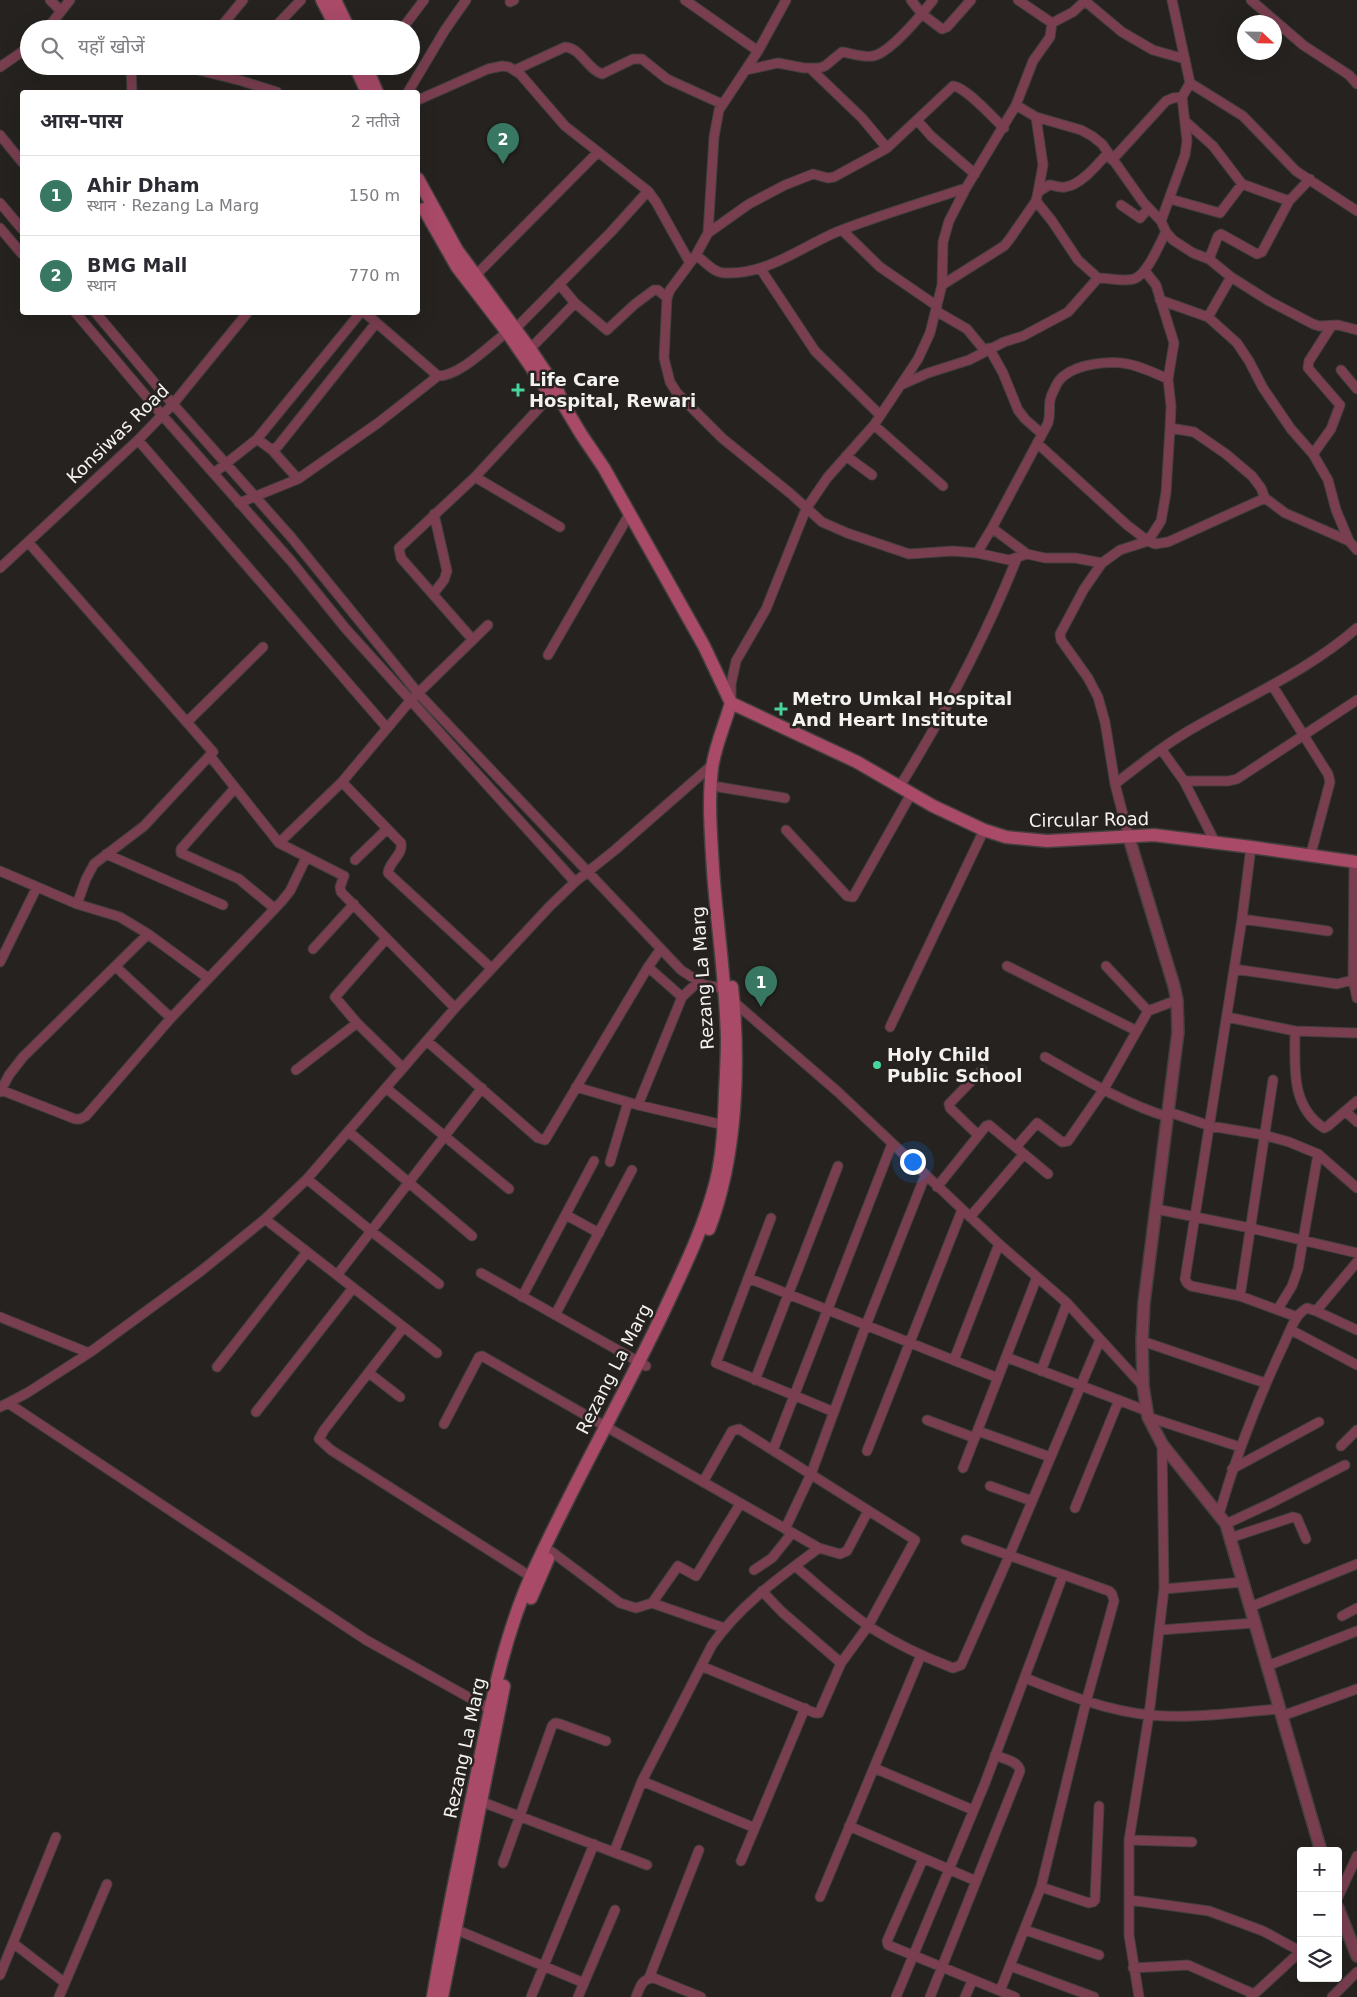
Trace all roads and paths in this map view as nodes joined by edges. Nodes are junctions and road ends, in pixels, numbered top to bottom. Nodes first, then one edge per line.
1 (50, 0) edge
2 (70, 0) edge
3 (243, 0) edge
4 (300, 0) edge
5 (322, 0) edge
6 (336, 0) edge
7 (424, 0) edge
8 (466, 0) edge
9 (685, 0) edge
10 (786, 0) edge
11 (911, 0) edge
12 (933, 0) edge
13 (971, 0) edge
14 (1018, 0) edge
15 (1086, 0) edge
16 (1172, 0) edge
17 (1251, 0) edge
18 (61, 12) junction
19 (922, 14) junction
20 (54, 20) edge
21 (226, 20) edge
22 (281, 20) edge
23 (332, 20) edge
24 (345, 20) edge
25 (409, 20) edge
26 (1052, 23) junction
27 (758, 51) junction
28 (20, 54) edge
29 (1185, 59) junction
30 (0, 67) edge
31 (1357, 68) edge
32 (811, 69) junction
33 (515, 70) junction
34 (746, 70) junction
35 (420, 72) edge
36 (132, 75) edge
37 (218, 75) edge
38 (359, 75) edge
39 (372, 75) edge
40 (418, 75) edge
41 (1349, 75) junction
42 (1190, 83) junction
43 (1357, 84) edge
44 (132, 90) edge
45 (271, 90) edge
46 (366, 90) edge
47 (376, 90) edge
48 (409, 90) edge
49 (1182, 97) junction
50 (420, 99) edge
51 (722, 104) junction
52 (1016, 105) junction
53 (1036, 117) junction
54 (916, 120) junction
55 (1185, 121) junction
56 (1004, 128) junction
57 (0, 135) edge
58 (887, 148) junction
59 (598, 152) junction
60 (1110, 157) junction
61 (20, 160) edge
62 (975, 174) junction
63 (1310, 179) junction
64 (420, 183) edge
65 (1242, 184) junction
66 (966, 188) junction
67 (648, 191) junction
68 (1037, 196) junction
69 (1170, 199) junction
70 (420, 200) edge
71 (1289, 201) junction
72 (0, 203) edge
73 (1121, 205) dead end
74 (1148, 208) junction
75 (1357, 210) edge
76 (1161, 221) junction
77 (20, 227) edge
78 (0, 228) edge
79 (842, 230) junction
80 (1166, 232) junction
81 (708, 233) junction
82 (20, 252) edge
83 (696, 256) junction
84 (1209, 259) junction
85 (690, 264) junction
86 (760, 268) junction
87 (1145, 271) junction
88 (475, 276) junction
89 (1231, 277) junction
90 (1098, 278) junction
91 (559, 284) junction
92 (942, 285) junction
93 (667, 298) junction
94 (1160, 300) junction
95 (575, 303) junction
96 (937, 308) junction
97 (78, 315) edge
98 (98, 315) edge
99 (246, 315) edge
100 (360, 315) edge
101 (367, 315) edge
102 (1208, 317) junction
103 (376, 323) junction
104 (1332, 325) junction
105 (511, 330) junction
106 (1357, 330) edge
107 (530, 349) junction
108 (987, 350) junction
109 (1340, 370) dead end
110 (438, 376) junction
111 (1168, 378) junction
112 (901, 386) junction
113 (1357, 389) edge
114 (554, 393) junction
115 (173, 404) junction
116 (162, 415) junction
117 (880, 415) junction
118 (874, 424) junction
119 (1170, 428) junction
120 (1042, 434) junction
121 (257, 439) junction
122 (138, 440) junction
123 (1037, 443) junction
124 (272, 450) junction
125 (1313, 454) junction
126 (846, 456) junction
127 (227, 464) junction
128 (214, 473) junction
129 (872, 475) dead end
130 (475, 477) junction
131 (298, 480) junction
132 (943, 486) dead end
133 (256, 496) junction
134 (1265, 498) junction
135 (239, 503) junction
136 (806, 508) junction
137 (630, 513) junction
138 (434, 514) junction
139 (560, 527) dead end
140 (992, 528) junction
141 (1357, 531) edge
142 (1349, 540) junction
143 (1148, 541) junction
144 (28, 542) junction
145 (1357, 550) edge
146 (977, 553) junction
147 (1027, 554) junction
148 (1017, 558) junction
149 (1102, 563) junction
150 (0, 568) edge
151 (433, 594) junction
152 (488, 625) dead end
153 (1357, 628) edge
154 (473, 640) junction
155 (263, 646) dead end
156 (548, 655) dead end
157 (1272, 685) junction
158 (418, 693) junction
159 (1357, 700) edge
160 (410, 701) junction
161 (731, 703) junction
162 (188, 722) junction
163 (387, 728) junction
164 (1303, 735) junction
165 (719, 743) junction
166 (1160, 749) junction
167 (210, 756) junction
168 (712, 765) junction
169 (1184, 781) junction
170 (342, 782) junction
171 (1116, 784) junction
172 (900, 786) junction
173 (719, 787) junction
174 (235, 788) junction
175 (911, 794) junction
176 (785, 798) dead end
177 (387, 829) junction
178 (786, 830) dead end
179 (984, 830) junction
180 (1129, 838) junction
181 (1215, 842) junction
182 (278, 843) junction
183 (1251, 847) junction
184 (106, 854) junction
185 (1310, 857) junction
186 (306, 858) junction
187 (355, 860) dead end
188 (1356, 862) edge
189 (0, 871) edge
190 (588, 872) junction
191 (575, 882) junction
192 (37, 887) junction
193 (77, 904) junction
194 (354, 904) junction
195 (223, 905) dead end
196 (274, 908) junction
197 (722, 918) junction
198 (1242, 919) junction
199 (1328, 931) dead end
200 (148, 934) junction
201 (386, 939) junction
202 (313, 949) dead end
203 (660, 950) junction
204 (0, 962) edge
205 (1007, 966) dead end
206 (1106, 966) dead end
207 (116, 967) junction
208 (648, 967) junction
209 (492, 968) junction
210 (1234, 969) junction
211 (208, 978) junction
212 (1353, 980) junction
213 (697, 983) junction
214 (730, 993) junction
215 (682, 997) junction
216 (1357, 998) edge
217 (1177, 1000) junction
218 (456, 1008) junction
219 (1148, 1011) junction
220 (171, 1018) junction
221 (1227, 1018) junction
222 (357, 1023) junction
223 (890, 1026) dead end
224 (1295, 1030) junction
225 (1137, 1031) junction
226 (1357, 1033) edge
227 (427, 1041) junction
228 (1045, 1057) dead end
229 (403, 1068) junction
230 (296, 1070) dead end
231 (982, 1070) dead end
232 (1273, 1080) dead end
233 (576, 1087) junction
234 (386, 1088) junction
235 (482, 1088) junction
236 (1104, 1089) junction
237 (0, 1091) edge
238 (1357, 1101) edge
239 (628, 1102) junction
240 (638, 1105) junction
241 (1345, 1111) junction
242 (1168, 1114) junction
243 (1357, 1122) edge
244 (728, 1126) junction
245 (1210, 1126) junction
246 (349, 1132) junction
247 (978, 1135) junction
248 (1264, 1135) junction
249 (443, 1136) junction
250 (892, 1144) junction
251 (1016, 1147) junction
252 (1024, 1154) junction
253 (1318, 1154) junction
254 (594, 1162) dead end
255 (610, 1162) dead end
256 (838, 1166) dead end
257 (632, 1170) dead end
258 (1048, 1174) dead end
259 (925, 1176) junction
260 (308, 1178) junction
261 (408, 1183) junction
262 (937, 1187) junction
263 (1357, 1188) edge
264 (509, 1189) dead end
265 (1156, 1209) junction
266 (962, 1210) junction
267 (566, 1215) junction
268 (1195, 1216) junction
269 (970, 1217) junction
270 (771, 1218) dead end
271 (265, 1219) junction
272 (1250, 1228) junction
273 (371, 1231) junction
274 (600, 1233) junction
275 (472, 1236) dead end
276 (1304, 1240) junction
277 (999, 1244) junction
278 (307, 1252) junction
279 (1357, 1253) edge
280 (1357, 1262) edge
281 (481, 1273) dead end
282 (337, 1275) junction
283 (1038, 1277) junction
284 (748, 1278) junction
285 (439, 1284) dead end
286 (353, 1288) junction
287 (787, 1294) junction
288 (1240, 1296) junction
289 (522, 1297) junction
290 (1067, 1303) junction
291 (1278, 1309) junction
292 (828, 1310) junction
293 (1316, 1311) junction
294 (555, 1315) junction
295 (0, 1317) edge
296 (1297, 1317) junction
297 (866, 1325) junction
298 (403, 1328) junction
299 (1291, 1330) junction
300 (1357, 1330) edge
301 (1100, 1340) junction
302 (1142, 1341) junction
303 (910, 1343) junction
304 (89, 1353) junction
305 (437, 1353) dead end
306 (1006, 1357) junction
307 (954, 1360) junction
308 (643, 1364) junction
309 (1357, 1365) edge
310 (217, 1367) dead end
311 (1042, 1371) junction
312 (369, 1373) junction
313 (998, 1378) junction
314 (754, 1380) junction
315 (1265, 1383) junction
316 (1080, 1386) junction
317 (1143, 1386) junction
318 (795, 1396) junction
319 (400, 1397) dead end
320 (1119, 1400) junction
321 (4, 1405) edge
322 (256, 1412) dead end
323 (834, 1412) junction
324 (1148, 1414) junction
325 (927, 1420) dead end
326 (1319, 1422) dead end
327 (444, 1424) dead end
328 (609, 1428) junction
329 (1357, 1430) edge
330 (976, 1434) junction
331 (1162, 1444) junction
332 (1341, 1446) dead end
333 (1240, 1447) junction
334 (773, 1450) junction
335 (867, 1451) dead end
336 (1050, 1457) junction
337 (1345, 1465) dead end
338 (963, 1468) dead end
339 (1232, 1469) junction
340 (811, 1474) junction
341 (703, 1482) junction
342 (990, 1486) dead end
343 (1032, 1501) junction
344 (740, 1504) junction
345 (1075, 1508) dead end
346 (868, 1511) junction
347 (1222, 1519) junction
348 (788, 1531) junction
349 (1230, 1538) junction
350 (966, 1540) dead end
351 (1306, 1540) dead end
352 (819, 1548) junction
353 (552, 1552) junction
354 (1009, 1556) junction
355 (1357, 1564) edge
356 (795, 1566) junction
357 (754, 1570) dead end
358 (1063, 1575) junction
359 (534, 1579) junction
360 (1243, 1582) junction
361 (1164, 1589) junction
362 (762, 1591) junction
363 (652, 1603) junction
364 (1250, 1606) junction
365 (1357, 1608) edge
366 (1342, 1616) dead end
367 (1254, 1623) junction
368 (868, 1626) junction
369 (724, 1628) junction
370 (1160, 1630) junction
371 (1357, 1630) edge
372 (921, 1655) junction
373 (841, 1663) junction
374 (701, 1666) junction
375 (1267, 1666) junction
376 (1025, 1678) junction
377 (1357, 1689) edge
378 (1086, 1702) junction
379 (804, 1708) junction
380 (494, 1712) junction
381 (1281, 1713) junction
382 (1149, 1715) junction
383 (606, 1741) dead end
384 (995, 1755) junction
385 (874, 1768) junction
386 (642, 1781) junction
387 (476, 1800) junction
388 (1099, 1806) dead end
389 (973, 1810) junction
390 (520, 1816) junction
391 (849, 1826) junction
392 (755, 1828) junction
393 (56, 1837) dead end
394 (1129, 1840) junction
395 (1192, 1842) dead end
396 (594, 1844) junction
397 (1320, 1847) edge
398 (699, 1850) dead end
399 (614, 1852) junction
400 (1357, 1856) edge
401 (924, 1859) junction
402 (741, 1861) dead end
403 (503, 1862) dead end
404 (647, 1866) dead end
405 (949, 1871) junction
406 (976, 1881) junction
407 (107, 1884) dead end
408 (1041, 1887) junction
409 (1340, 1892) edge
410 (820, 1897) dead end
411 (1130, 1900) junction
412 (614, 1910) dead end
413 (1342, 1922) edge
414 (450, 1927) junction
415 (1025, 1930) junction
416 (13, 1943) junction
417 (1297, 1949) edge
418 (1099, 1955) dead end
419 (1297, 1955) edge
420 (913, 1956) junction
421 (1357, 1956) edge
422 (543, 1966) junction
423 (1010, 1966) junction
424 (942, 1968) junction
425 (1133, 1968) junction
426 (1357, 1972) edge
427 (0, 1975) edge
428 (648, 1978) junction
429 (972, 1981) junction
430 (584, 1983) junction
431 (65, 1984) junction
432 (1000, 1992) junction
433 (1252, 1995) edge
434 (59, 1997) edge
435 (433, 1997) edge
436 (442, 1997) edge
437 (531, 1997) edge
438 (578, 1997) edge
439 (636, 1997) edge
440 (701, 1997) edge
441 (896, 1997) edge
442 (930, 1997) edge
443 (965, 1997) edge
444 (1014, 1997) edge
445 (1094, 1997) edge
446 (1139, 1997) edge
447 (1332, 1997) edge

1 - 18 street
2 - 18 street
3 - 21 street
4 - 22 street
5 - 23 main road
6 - 24 main road
7 - 25 street
8 - 35 street
9 - 27 street
10 - 27 street
11 - 19 street
12 - 19 street
13 - 19 street
14 - 26 street
15 - 26 street
15 - 29 street
16 - 29 street
17 - 41 street
18 - 20 street
19 - 32 street
26 - 52 street
27 - 34 street
28 - 30 street
29 - 42 street
31 - 41 street
32 - 34 street
32 - 58 street
33 - 50 street
33 - 51 street
33 - 59 street
34 - 51 street
36 - 44 street
37 - 45 street
38 - 46 main road
39 - 47 main road
40 - 48 street
41 - 43 street
42 - 49 street
42 - 63 street
49 - 55 street
49 - 60 street
51 - 81 street
52 - 53 street
52 - 56 street
53 - 60 street
53 - 68 street
54 - 56 street
54 - 58 street
54 - 62 street
55 - 65 street
55 - 69 street
56 - 62 street
57 - 61 street
58 - 81 street
59 - 67 street
59 - 88 street
60 - 68 street
60 - 74 street
62 - 66 street
63 - 71 street
63 - 75 street
64 - 88 main road
65 - 69 street
65 - 71 street
66 - 79 street
66 - 92 street
67 - 85 street
67 - 91 street
68 - 90 street
68 - 92 street
69 - 76 street
70 - 105 main road
71 - 84 street
72 - 77 street
73 - 74 street
74 - 76 street
76 - 80 street
78 - 82 street
79 - 86 street
79 - 96 street
80 - 84 street
80 - 87 street
81 - 83 street
83 - 85 street
83 - 86 street
84 - 89 street
85 - 93 street
86 - 117 street
87 - 90 street
87 - 94 street
88 - 105 main road
89 - 102 street
89 - 104 street
90 - 108 street
91 - 95 street
91 - 105 street
92 - 96 street
93 - 95 street
93 - 136 street
94 - 102 street
94 - 111 street
95 - 107 street
96 - 108 street
96 - 112 street
97 - 116 street
98 - 115 street
99 - 115 street, Konsiwas Road
100 - 121 street
101 - 103 street
102 - 125 street
103 - 110 street
103 - 124 street
104 - 106 street
104 - 125 street
105 - 107 main road
105 - 110 street
105 - 114 main road
107 - 114 main road
108 - 112 street
108 - 120 street
109 - 113 street
110 - 131 street
111 - 119 street
111 - 120 street
112 - 117 street
114 - 130 street
114 - 137 main road
115 - 116 street, Konsiwas Road
115 - 127 street
116 - 122 street, Konsiwas Road
116 - 128 street
117 - 118 street
118 - 126 street
118 - 132 street
119 - 134 street
119 - 143 street
120 - 123 street
121 - 124 street
121 - 127 street
122 - 144 street, Konsiwas Road
122 - 163 street
123 - 140 street
123 - 143 street
124 - 131 street
125 - 142 street
126 - 129 street
126 - 136 street
127 - 128 street
127 - 133 street
128 - 135 street
130 - 138 street
130 - 139 street
131 - 133 street
133 - 135 street
133 - 158 street
134 - 142 street
134 - 143 street
135 - 160 street
136 - 146 street
136 - 161 street
137 - 156 street
137 - 161 main road
138 - 151 street
138 - 151 street
140 - 146 street
140 - 147 street
141 - 142 street
142 - 145 street
143 - 149 street
144 - 150 street, Konsiwas Road
144 - 162 street
146 - 148 street
147 - 148 street
147 - 149 street
148 - 172 street
149 - 171 street
151 - 154 street
152 - 154 street
153 - 157 street
154 - 158 street
155 - 162 street
157 - 164 street
157 - 166 street
158 - 160 street
158 - 190 street
159 - 164 street
160 - 163 street
160 - 191 street
161 - 165 main road, Rezang La Marg
161 - 172 main road, Circular Road
162 - 167 street
163 - 170 street
164 - 169 street
164 - 185 street
165 - 168 main road, Rezang La Marg
165 - 173 main road, Rezang La Marg
166 - 169 street
166 - 171 street
167 - 174 street
167 - 184 street
168 - 190 street
168 - 197 main road, Rezang La Marg
169 - 181 street
170 - 177 street
170 - 182 street
171 - 180 street
172 - 175 main road, Circular Road
173 - 176 street
173 - 197 main road, Rezang La Marg
174 - 182 street
174 - 196 street
175 - 178 street
175 - 179 main road, Circular Road
177 - 187 street
177 - 209 street
179 - 180 main road, Circular Road
179 - 223 street
180 - 181 main road, Circular Road
180 - 217 street
181 - 183 main road, Circular Road
182 - 186 street
183 - 185 main road, Circular Road
183 - 198 street
184 - 193 street
184 - 195 street
185 - 188 main road, Circular Road
186 - 194 street
186 - 196 street
188 - 212 street
189 - 192 street
190 - 191 street
190 - 203 street
191 - 209 street
192 - 193 street
192 - 204 street
193 - 200 street
194 - 201 street
194 - 202 street
196 - 211 street
197 - 214 main road, Rezang La Marg
198 - 199 street
198 - 210 street
200 - 207 street
200 - 211 street
201 - 218 street
201 - 222 street
203 - 208 street
203 - 213 street
205 - 225 street
206 - 219 street
207 - 220 street
207 - 237 street
208 - 215 street
208 - 233 street
209 - 218 street
210 - 212 street
210 - 221 street
211 - 220 street
212 - 216 street
213 - 214 street
213 - 215 street
214 - 244 main road, Rezang La Marg
214 - 250 street
215 - 240 street
217 - 219 street
217 - 242 street
218 - 227 street
219 - 225 street
220 - 237 street
221 - 224 street
221 - 245 street
222 - 229 street
222 - 230 street
224 - 226 street
224 - 241 street
225 - 236 street
227 - 229 street
227 - 235 street
228 - 236 street
229 - 234 street
231 - 247 street
232 - 248 street
233 - 235 street
233 - 239 street
234 - 246 street
234 - 249 street
235 - 249 street
236 - 242 street
236 - 251 street
238 - 241 street
239 - 240 street
239 - 255 street
240 - 244 street
241 - 243 street
242 - 245 street
242 - 265 street
244 - 308 main road, Rezang La Marg
245 - 248 street
245 - 268 street
246 - 260 street
246 - 261 street
247 - 251 street
247 - 262 street
248 - 253 street
248 - 272 street
249 - 261 street
249 - 264 street
250 - 259 street
250 - 292 street
251 - 252 street
252 - 258 street
252 - 269 street
253 - 263 street
253 - 276 street
254 - 267 street
256 - 287 street
257 - 274 street
259 - 262 street
259 - 297 street
260 - 271 street
260 - 273 street
261 - 273 street
261 - 275 street
262 - 266 street
265 - 268 street
265 - 302 street
266 - 269 street
266 - 303 street
267 - 274 street
267 - 289 street
268 - 272 street
268 - 288 street
269 - 277 street
270 - 284 street
271 - 278 street
271 - 304 street
272 - 276 street
272 - 288 street
273 - 282 street
273 - 285 street
274 - 294 street
276 - 279 street
276 - 291 street
277 - 283 street
277 - 307 street
278 - 282 street
278 - 310 street
280 - 293 street
281 - 289 street
282 - 286 street
283 - 290 street
283 - 306 street
284 - 287 street
284 - 314 street
286 - 298 street
286 - 322 street
287 - 292 street
287 - 314 street
288 - 291 street
289 - 294 street
290 - 301 street
290 - 311 street
291 - 296 street
292 - 297 street
292 - 318 street
293 - 296 street
293 - 300 street
294 - 308 street
295 - 304 street
296 - 299 street
297 - 303 street
297 - 323 street
298 - 305 street
298 - 312 street
299 - 309 street
299 - 315 street
301 - 316 street
301 - 317 street
302 - 315 street
302 - 317 street
303 - 307 street
303 - 335 street
304 - 321 street
306 - 311 street
306 - 313 street
307 - 313 street
308 - 328 main road, Rezang La Marg
311 - 316 street
312 - 319 street
312 - 359 street
313 - 330 street
314 - 318 street
315 - 333 street
316 - 320 street
316 - 336 street
317 - 324 street
318 - 323 street
318 - 334 street
320 - 324 street
320 - 345 street
321 - 380 street
323 - 340 street
324 - 331 street
324 - 333 street
325 - 330 street
326 - 339 street
327 - 328 street
328 - 341 street
328 - 353 main road, Rezang La Marg
328 - 359 main road, Rezang La Marg
329 - 332 street
330 - 336 street
330 - 338 street
331 - 347 street
331 - 361 street
333 - 339 street
334 - 340 street
334 - 341 street
336 - 343 street
337 - 347 street
339 - 347 street
340 - 346 street
340 - 348 street
341 - 344 street
342 - 343 street
343 - 354 street
344 - 348 street
344 - 363 street
346 - 352 street
346 - 368 street
347 - 349 street
348 - 352 street
348 - 357 street
349 - 351 street
349 - 360 street
350 - 354 street
352 - 356 street
353 - 359 main road, Rezang La Marg
353 - 363 street
354 - 358 street
354 - 372 street
355 - 364 street
356 - 362 street
356 - 368 street
358 - 376 street
358 - 378 street
359 - 380 main road, Rezang La Marg
360 - 361 street
360 - 364 street
361 - 370 street
362 - 369 street
362 - 373 street
363 - 369 street
364 - 367 street
365 - 366 street
367 - 370 street
367 - 375 street
368 - 372 street
368 - 373 street
369 - 374 street
370 - 382 street
371 - 375 street
372 - 385 street
373 - 379 street
374 - 379 street
374 - 386 street
375 - 381 street
376 - 378 street
376 - 384 street
377 - 381 street
378 - 382 street
378 - 408 street
379 - 392 street
380 - 387 main road, Rezang La Marg
381 - 382 street
381 - 397 street
382 - 394 street
383 - 390 street
384 - 389 street
384 - 406 street
385 - 389 street
385 - 391 street
386 - 392 street
386 - 399 street
387 - 390 street
387 - 414 main road, Rezang La Marg
388 - 408 street
389 - 405 street
390 - 396 street
390 - 403 street
391 - 401 street
391 - 410 street
392 - 402 street
393 - 416 street
394 - 395 street
394 - 411 street
396 - 399 street
396 - 422 street
398 - 428 street
399 - 404 street
400 - 409 street
401 - 405 street
401 - 420 street
405 - 406 street
405 - 420 street
406 - 424 street
407 - 431 street
408 - 415 street
411 - 417 street
411 - 425 street
412 - 430 street
413 - 421 street
414 - 422 street
414 - 435 main road, Rezang La Marg
414 - 436 main road, Rezang La Marg
415 - 418 street
415 - 423 street
416 - 427 street
416 - 431 street
419 - 433 street
420 - 424 street
420 - 441 street
422 - 430 street
422 - 437 street
423 - 432 street
423 - 445 street
424 - 429 street
424 - 442 street
425 - 433 street
425 - 446 street
426 - 447 street
428 - 439 street
428 - 440 street
429 - 432 street
429 - 443 street
430 - 438 street
431 - 434 street
432 - 444 street

